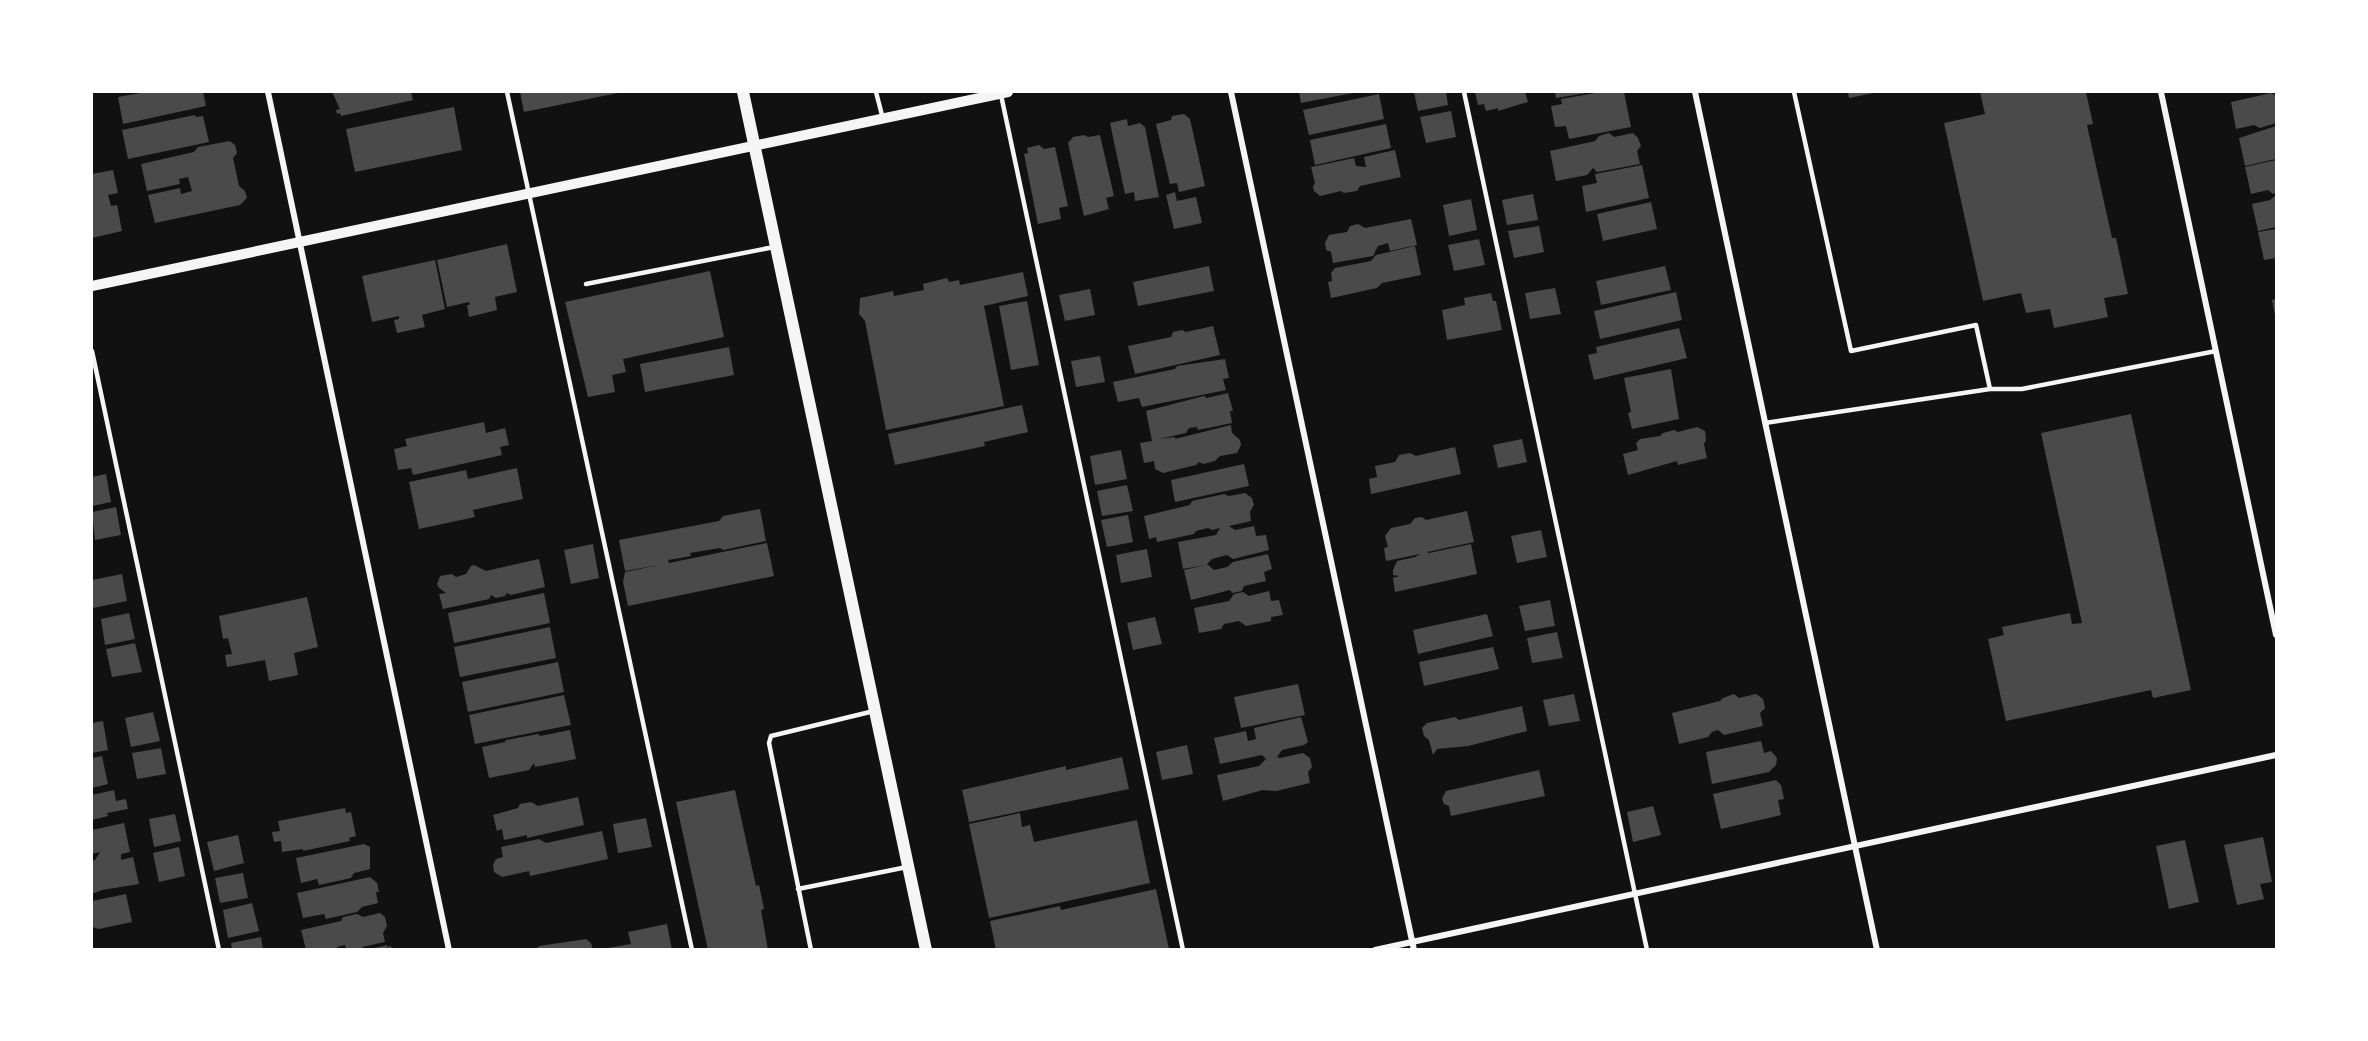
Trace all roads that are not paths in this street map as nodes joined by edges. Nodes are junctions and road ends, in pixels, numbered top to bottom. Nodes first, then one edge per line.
1 (268, 92) edge
2 (507, 92) edge
3 (743, 92) edge
4 (876, 92) edge
5 (1003, 92) edge
6 (1231, 92) edge
7 (1464, 92) edge
8 (1695, 92) edge
9 (1794, 92) edge
10 (2161, 92) edge
11 (883, 119) junction
12 (755, 147) junction
13 (528, 194) junction
14 (300, 242) junction
15 (776, 247) junction
16 (586, 284) dead end
17 (92, 286) edge
18 (92, 351) edge
19 (2216, 351) junction
20 (1990, 389) junction
21 (1766, 423) junction
22 (2277, 635) edge
23 (875, 711) junction
24 (2277, 755) edge
25 (1855, 845) junction
26 (908, 867) junction
27 (798, 889) junction
28 (1635, 893) junction
29 (1412, 941) junction
30 (219, 950) edge
31 (449, 950) edge
32 (692, 950) edge
33 (811, 950) edge
34 (926, 950) edge
35 (1183, 950) edge
36 (1375, 950) edge
37 (1414, 950) edge
38 (1647, 950) edge
39 (1877, 950) edge

1 - 14 street
2 - 13 lane
3 - 12 main road
4 - 11 lane
5 - 11 street
5 - 35 lane
6 - 29 street
7 - 28 lane
8 - 21 street
9 - 20 lane
10 - 19 street
11 - 12 street
12 - 13 street
12 - 15 main road
13 - 14 street
13 - 32 lane
14 - 17 street
14 - 31 street
15 - 16 lane
15 - 23 main road
18 - 30 lane
19 - 20 lane
19 - 22 street
20 - 21 lane
21 - 25 street
23 - 26 main road
23 - 27 lane
24 - 25 street
25 - 28 street
25 - 39 street
26 - 27 lane
26 - 34 main road
27 - 33 lane
28 - 29 street
28 - 38 lane
29 - 36 street
29 - 37 street

